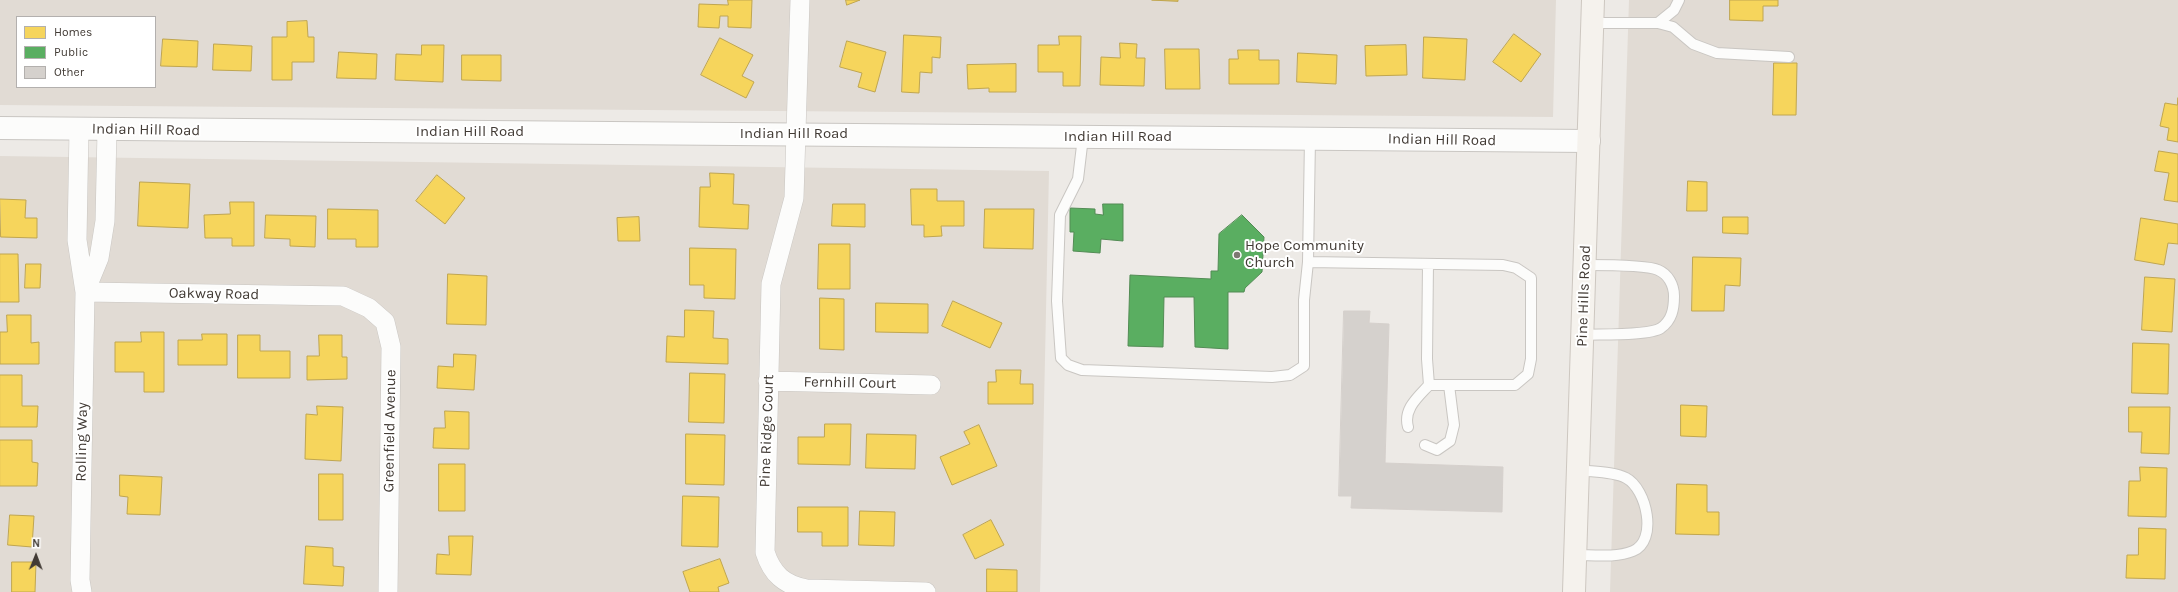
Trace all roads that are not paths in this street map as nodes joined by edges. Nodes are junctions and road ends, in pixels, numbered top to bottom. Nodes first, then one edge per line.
1 (800, 0) edge
2 (1593, 0) edge
3 (1679, 0) edge
4 (1592, 23) junction
5 (1658, 23) junction
6 (1789, 57) dead end
7 (0, 128) edge
8 (79, 130) junction
9 (107, 130) junction
10 (797, 134) junction
11 (1082, 136) junction
12 (1310, 138) junction
13 (1589, 141) junction
14 (1308, 262) junction
15 (1428, 264) junction
16 (1585, 264) junction
17 (85, 292) junction
18 (342, 296) joint
19 (1582, 335) junction
20 (768, 382) junction
21 (1430, 385) junction
22 (1449, 385) junction
23 (931, 386) dead end
24 (1408, 427) dead end
25 (1425, 445) dead end
26 (1578, 470) junction
27 (1575, 554) junction
28 (82, 592) edge
29 (388, 592) edge
30 (926, 592) edge
31 (1574, 592) edge

1 - 10 street, Pine Ridge Court
2 - 4 main road, Pine Hills Road
3 - 5 lane
4 - 5 lane
4 - 13 main road, Pine Hills Road
5 - 6 lane
7 - 8 street, Indian Hill Road
8 - 9 street, Indian Hill Road
8 - 17 street, Rolling Way
9 - 10 street, Indian Hill Road
9 - 17 street, Rolling Way
10 - 11 street, Indian Hill Road
10 - 20 street, Pine Ridge Court
11 - 12 street, Indian Hill Road
11 - 14 lane
12 - 13 street, Indian Hill Road
12 - 14 lane
13 - 16 main road, Pine Hills Road
14 - 15 lane
15 - 21 lane
15 - 22 lane
16 - 19 main road, Pine Hills Road
16 - 19 lane
17 - 18 street, Oakway Road
17 - 28 street, Rolling Way
18 - 29 street, Greenfield Avenue
19 - 26 main road, Pine Hills Road
20 - 23 street, Fernhill Court
20 - 30 street, Pine Ridge Court
21 - 22 lane
21 - 24 lane
22 - 25 lane
26 - 27 main road, Pine Hills Road
26 - 27 lane
27 - 31 main road, Pine Hills Road

